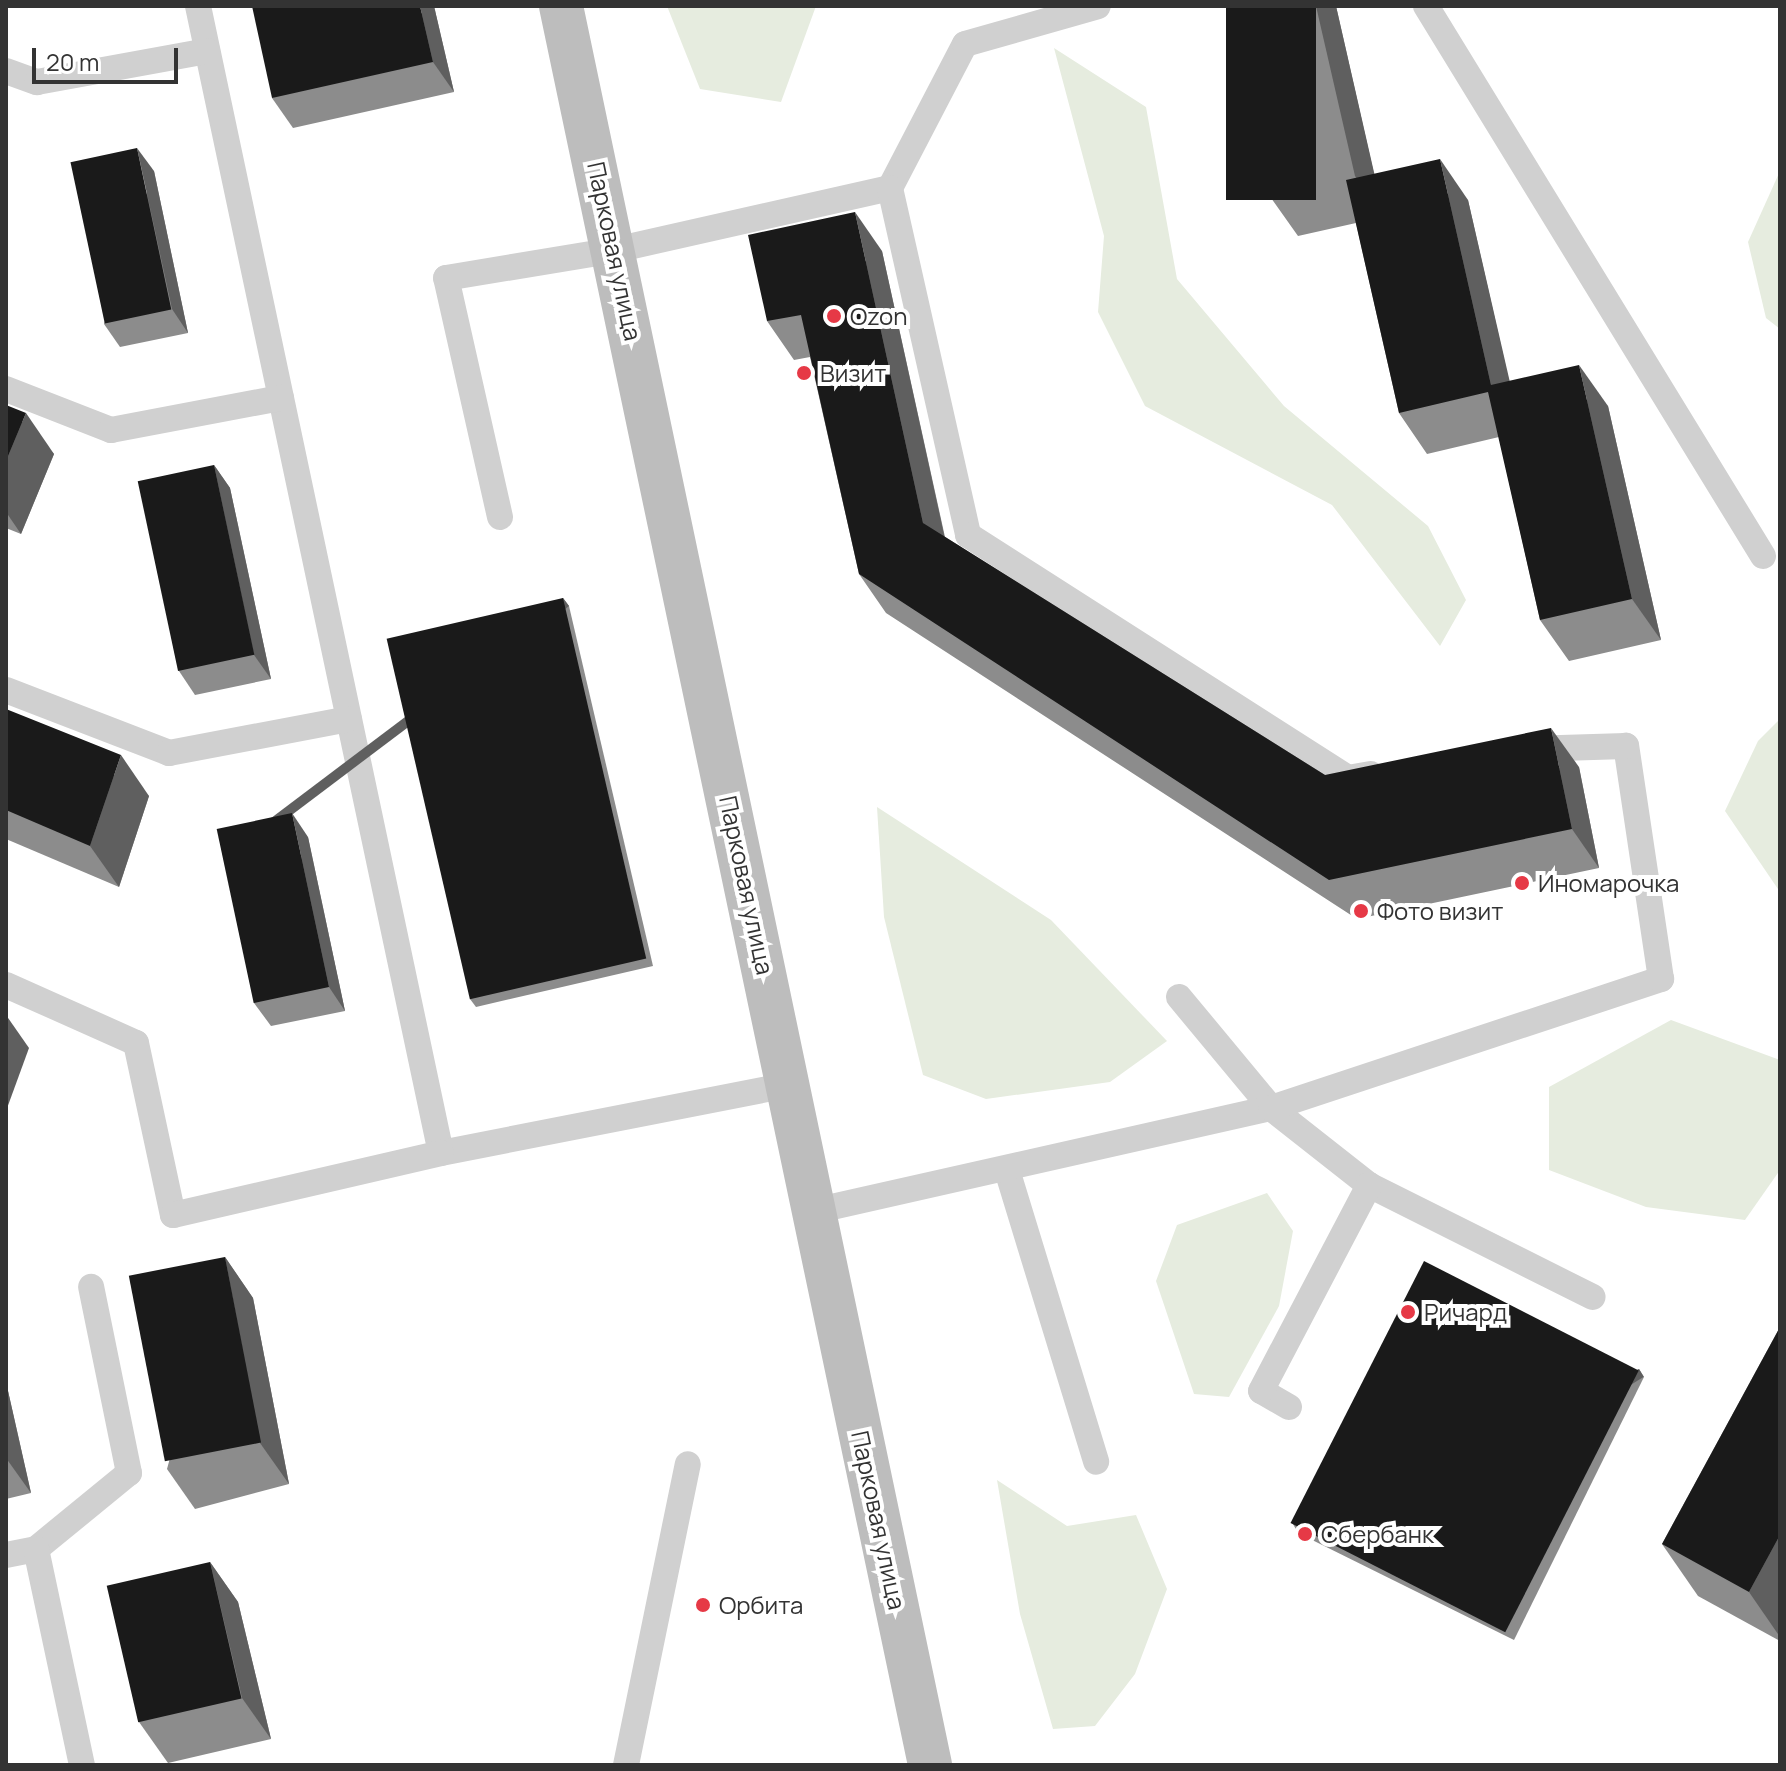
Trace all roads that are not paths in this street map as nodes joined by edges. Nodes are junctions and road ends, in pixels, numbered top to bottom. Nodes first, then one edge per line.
1 (198, 6) edge
2 (561, 6) edge
3 (1098, 6) edge
4 (1426, 6) edge
5 (207, 51) junction
6 (6, 71) edge
7 (890, 188) junction
8 (615, 250) junction
9 (6, 389) edge
10 (281, 398) junction
11 (500, 517) dead end
12 (1763, 556) dead end
13 (6, 690) edge
14 (349, 719) junction
15 (1501, 753) edge
16 (1394, 771) edge
17 (6, 985) edge
18 (1179, 997) dead end
19 (788, 1085) junction
20 (1271, 1108) junction
21 (441, 1153) junction
22 (1007, 1170) junction
23 (1369, 1185) junction
24 (814, 1211) junction
25 (91, 1287) dead end
26 (1593, 1297) dead end
27 (1289, 1407) dead end
28 (1096, 1462) dead end
29 (688, 1464) dead end
30 (36, 1549) junction
31 (6, 1555) edge
32 (82, 1765) edge
33 (626, 1765) edge
34 (930, 1765) edge

1 - 5 lane
2 - 8 main road, Парковая улица
3 - 7 lane
4 - 12 lane
5 - 6 lane
5 - 10 lane
7 - 8 lane
7 - 16 lane
8 - 11 lane
8 - 19 main road, Парковая улица
9 - 10 lane
10 - 14 lane
13 - 14 lane
14 - 21 lane
15 - 20 lane
17 - 21 lane
18 - 20 lane
19 - 21 lane
19 - 24 main road, Парковая улица
20 - 22 lane
20 - 23 lane
22 - 24 lane
22 - 28 lane
23 - 26 lane
23 - 27 lane
24 - 34 main road, Парковая улица
25 - 30 lane
29 - 33 lane
30 - 31 lane
30 - 32 lane

